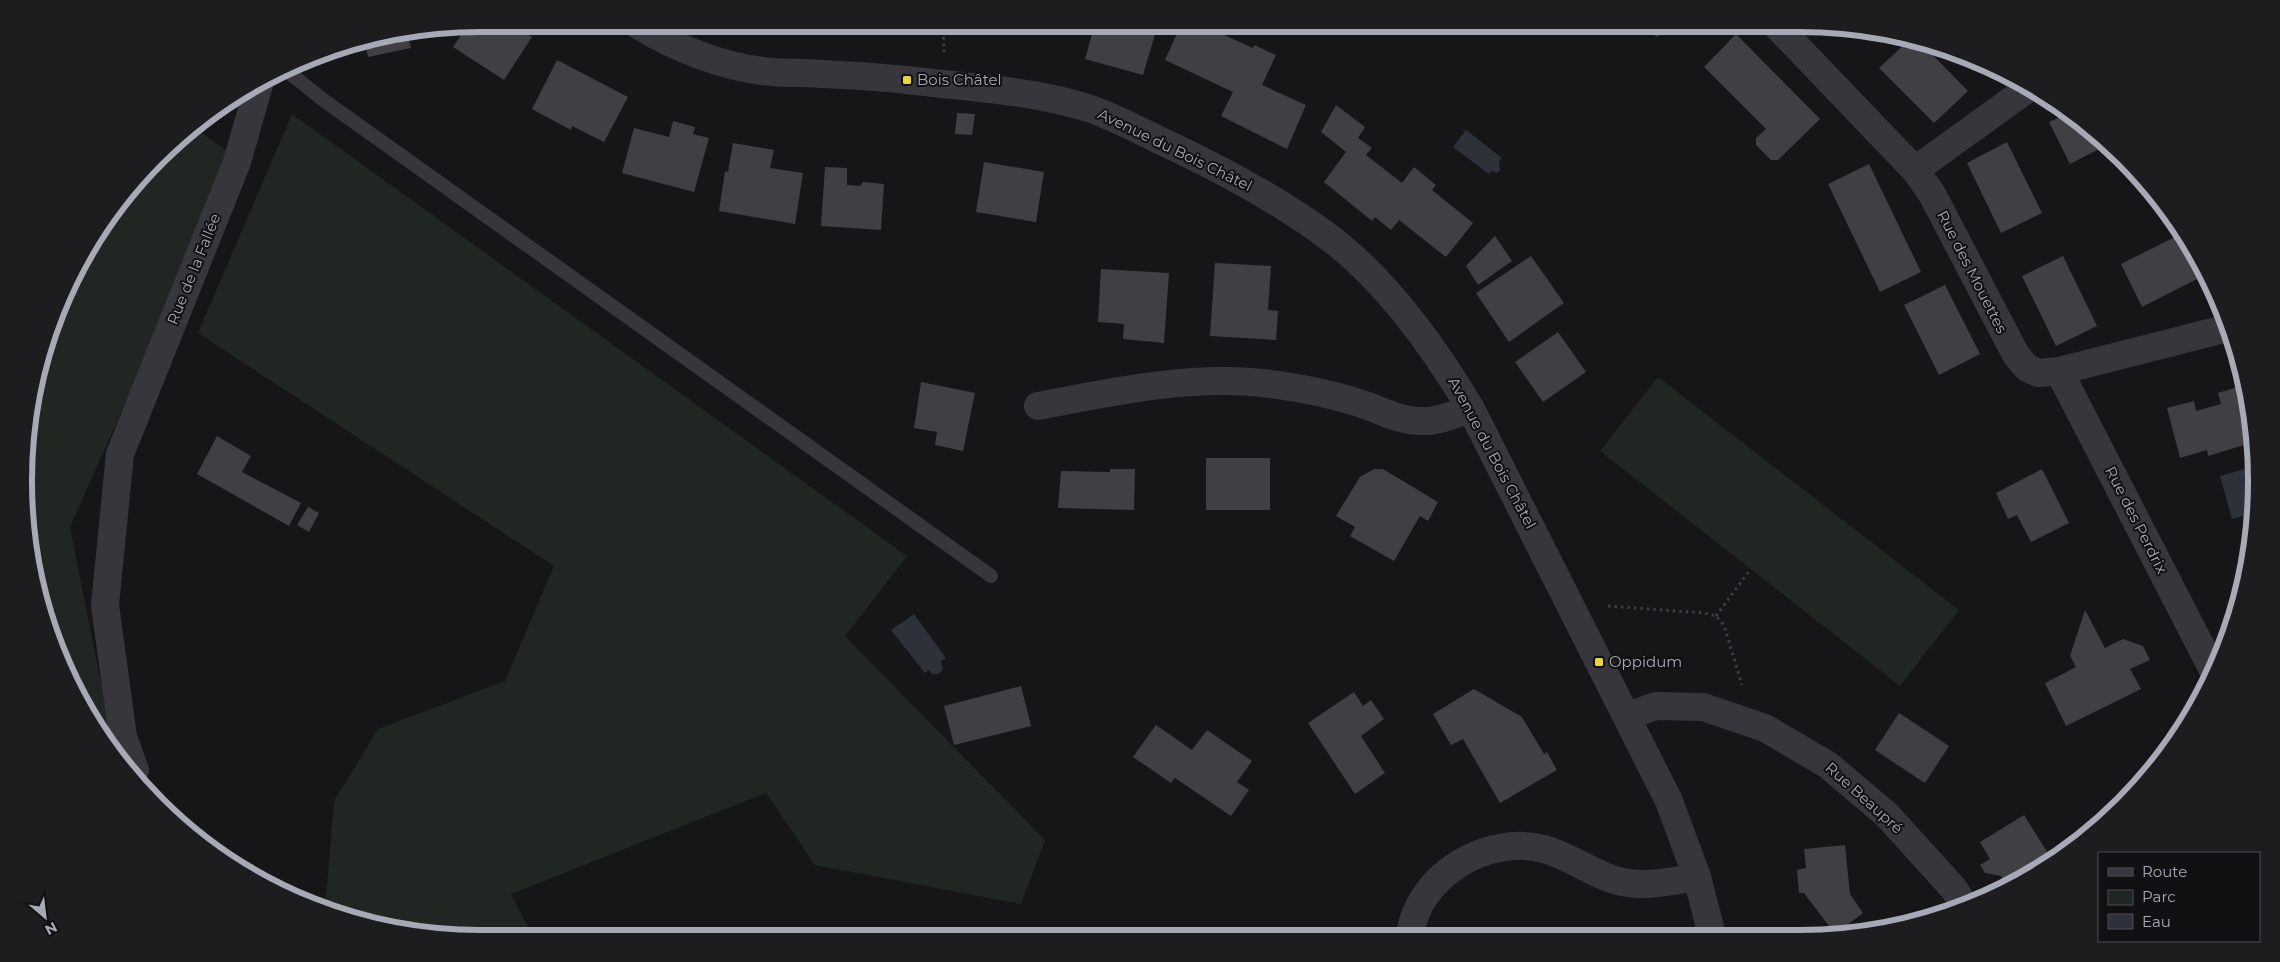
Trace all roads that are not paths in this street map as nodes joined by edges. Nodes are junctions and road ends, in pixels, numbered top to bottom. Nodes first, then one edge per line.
1 (651, 32) edge
2 (1783, 32) edge
3 (292, 75) edge
4 (257, 93) edge
5 (2022, 93) edge
6 (1916, 170) junction
7 (2221, 330) edge
8 (2060, 371) junction
9 (1038, 406) dead end
10 (1471, 409) junction
11 (991, 576) dead end
12 (2209, 662) edge
13 (1627, 716) junction
14 (132, 763) edge
15 (1697, 877) junction
16 (1961, 899) edge
17 (1412, 930) edge
18 (1711, 930) edge

1 - 10 street, Avenue du Bois Châtel
2 - 6 street, Rue des Mouettes
3 - 11 lane
4 - 14 street, Rue de la Fallée
5 - 6 street
6 - 8 street, Rue des Mouettes
7 - 8 street, Rue des Mouettes
8 - 12 street, Rue des Perdrix
9 - 10 street
10 - 13 street, Avenue du Bois Châtel
13 - 15 street, Avenue du Bois Châtel
13 - 16 street, Rue Beaupré
15 - 17 street
15 - 18 street, Avenue du Bois Châtel

